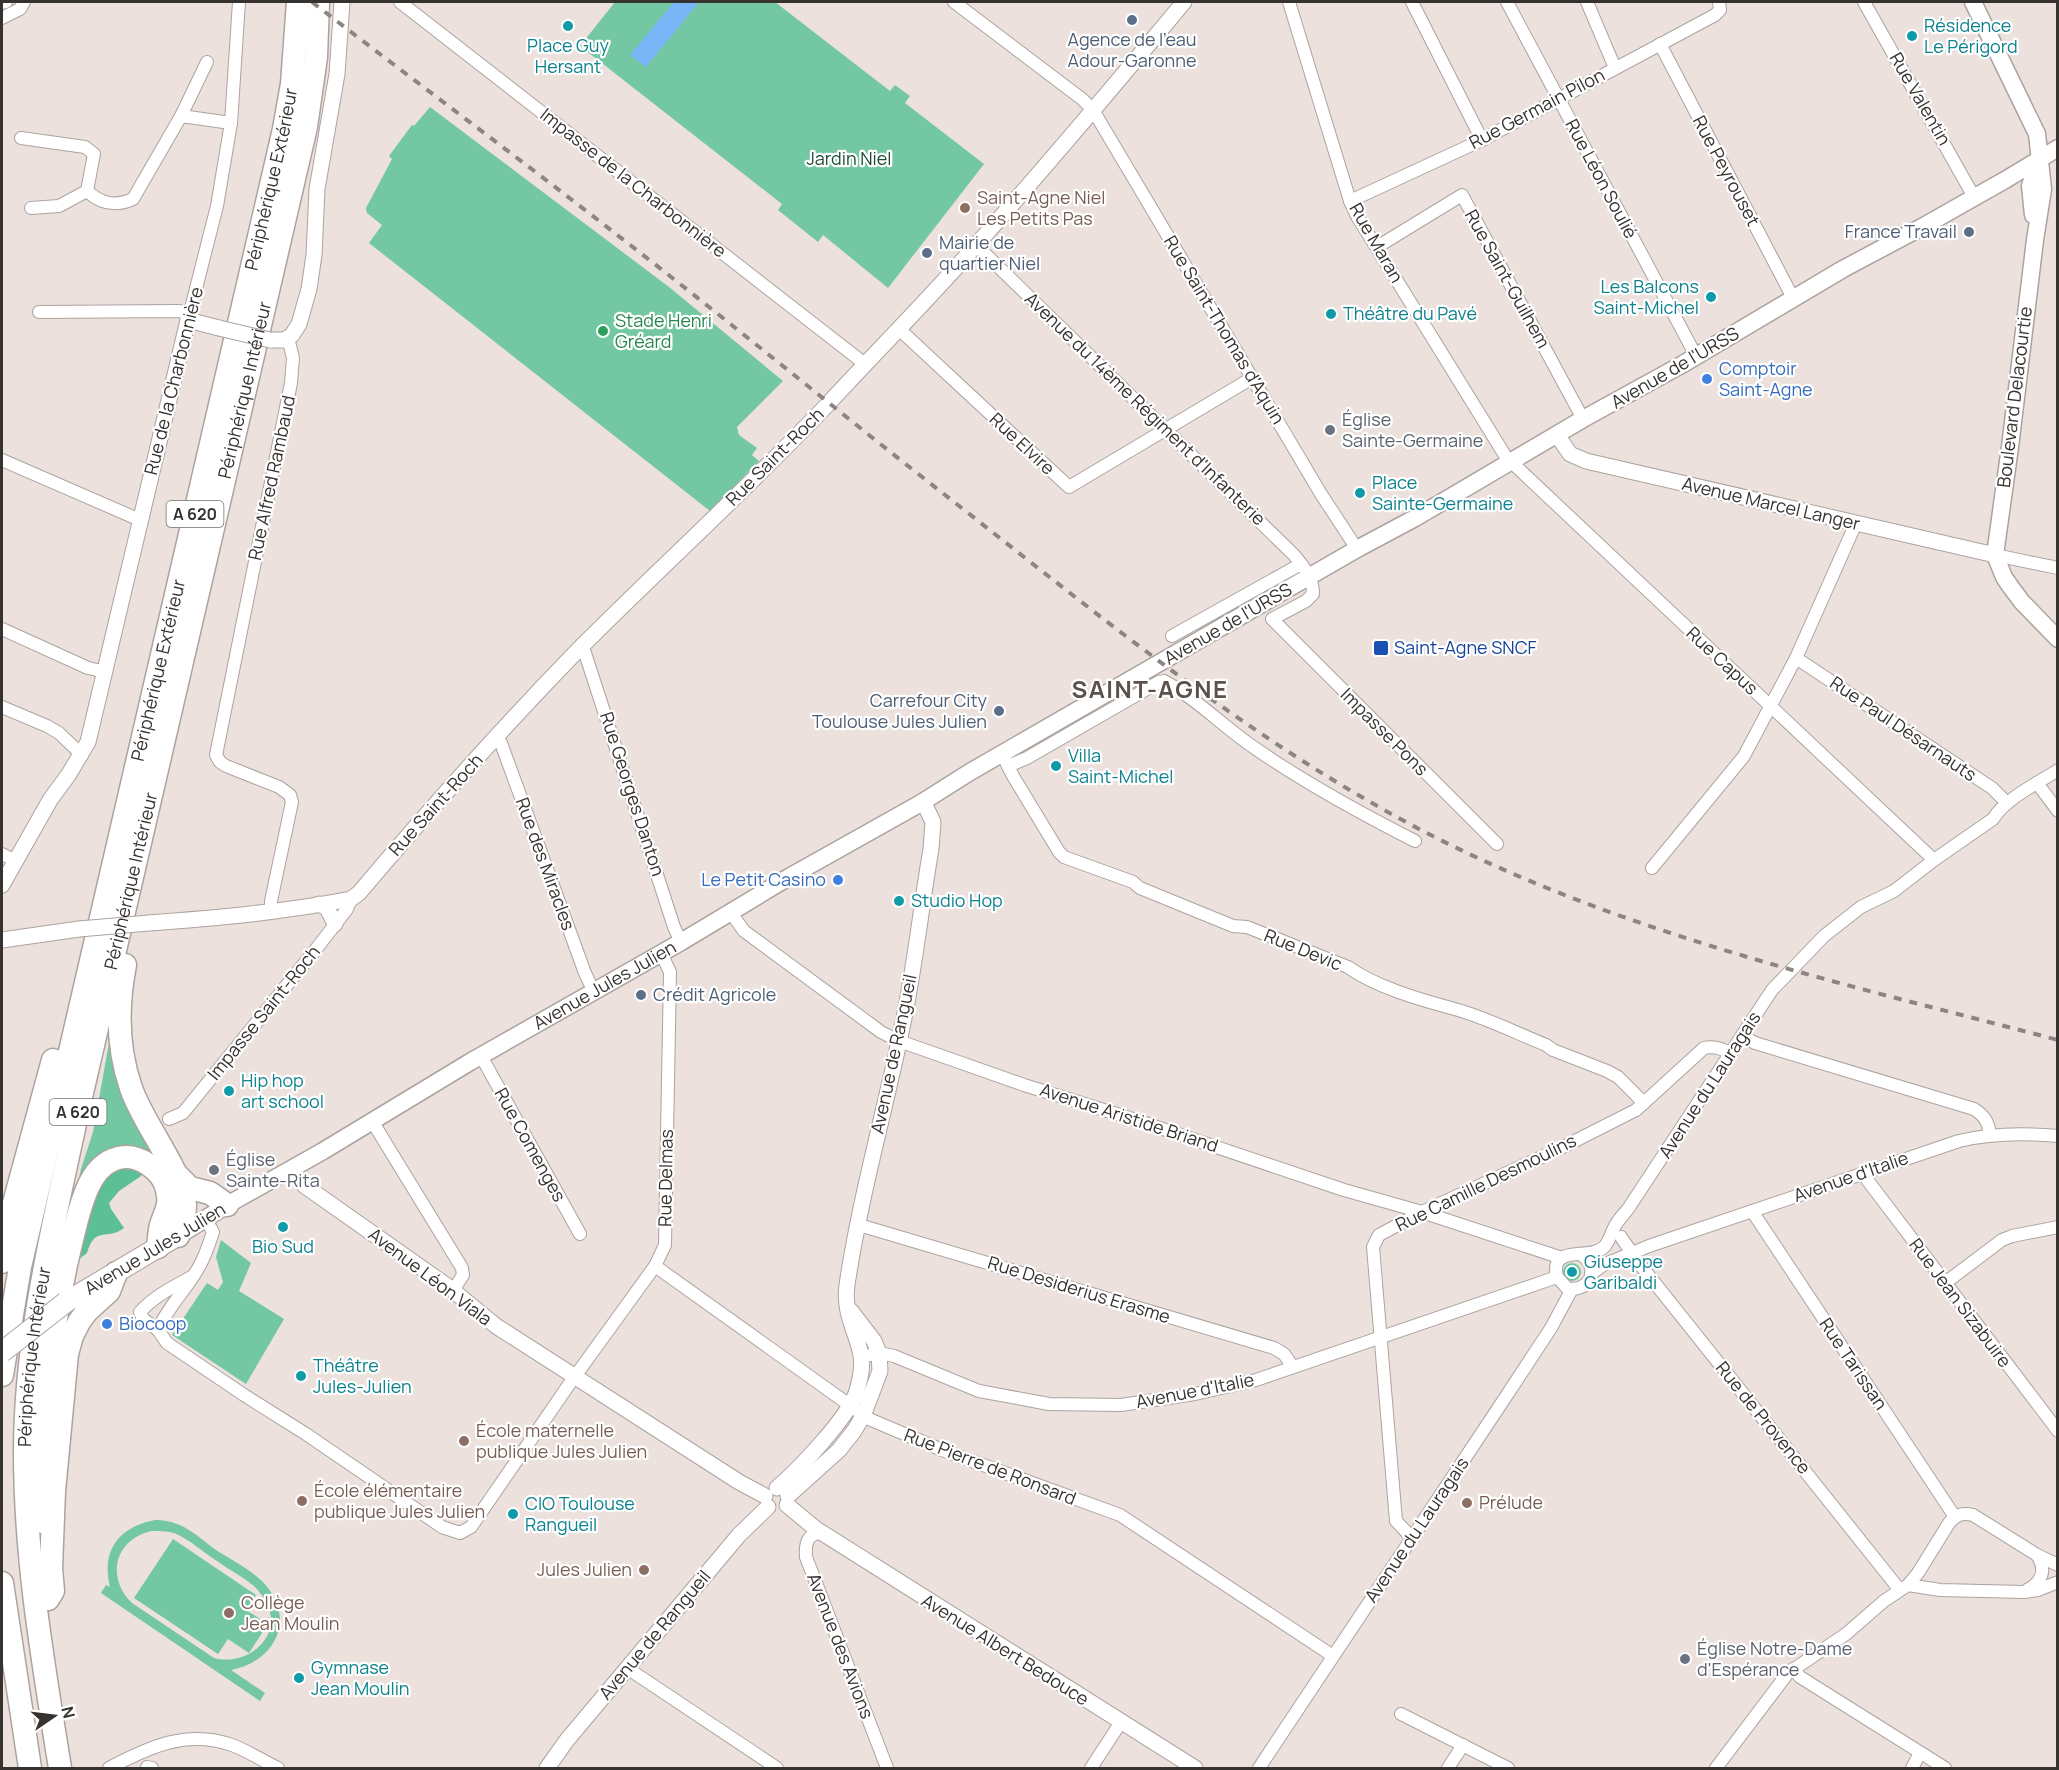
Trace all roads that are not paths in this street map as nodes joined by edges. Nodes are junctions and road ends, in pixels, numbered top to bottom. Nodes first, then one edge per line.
1 (6, 2) edge
2 (24, 2) edge
3 (238, 2) edge
4 (298, 2) edge
5 (318, 2) edge
6 (342, 2) edge
7 (400, 2) edge
8 (1184, 2) edge
9 (1289, 2) edge
10 (1412, 2) edge
11 (1507, 2) edge
12 (1587, 2) edge
13 (1864, 2) edge
14 (1973, 2) edge
15 (2, 3) edge
16 (963, 4) edge
17 (1719, 6) edge
18 (2, 18) edge
19 (1660, 44) junction
20 (207, 62) dead end
21 (1615, 69) junction
22 (1558, 99) junction
23 (1093, 110) junction
24 (181, 117) junction
25 (231, 123) junction
26 (21, 138) dead end
27 (1482, 140) junction
28 (2058, 148) edge
29 (2039, 158) junction
30 (2005, 180) junction
31 (2030, 186) junction
32 (87, 191) junction
33 (1974, 197) junction
34 (1350, 201) junction
35 (31, 208) dead end
36 (2034, 240) junction
37 (976, 245) junction
38 (1377, 247) junction
39 (1793, 298) junction
40 (39, 312) dead end
41 (189, 317) junction
42 (899, 329) junction
43 (288, 338) junction
44 (1696, 357) junction
45 (865, 364) junction
46 (1252, 378) junction
47 (1583, 419) junction
48 (1167, 430) junction
49 (1557, 435) junction
50 (2, 460) edge
51 (1510, 462) junction
52 (140, 520) junction
53 (1856, 523) junction
54 (1356, 549) junction
55 (1995, 555) junction
56 (2058, 568) edge
57 (1305, 571) junction
58 (1272, 619) joint
59 (2, 629) edge
60 (1172, 636) dead end
61 (2058, 639) edge
62 (580, 648) junction
63 (1796, 658) junction
64 (1145, 671) joint
65 (106, 672) junction
66 (2, 706) edge
67 (1770, 707) junction
68 (496, 737) junction
69 (82, 755) junction
70 (1005, 760) junction
71 (2058, 770) edge
72 (2037, 783) junction
73 (923, 801) junction
74 (2007, 803) junction
75 (2058, 811) edge
76 (1415, 841) dead end
77 (1497, 844) dead end
78 (8, 857) edge
79 (1934, 860) junction
80 (1652, 868) dead end
81 (2, 885) edge
82 (130, 890) junction
83 (351, 899) junction
84 (319, 904) junction
85 (271, 911) junction
86 (730, 913) junction
87 (335, 924) junction
88 (2, 940) edge
89 (681, 942) junction
90 (661, 953) junction
91 (90, 962) junction
92 (594, 992) junction
93 (1742, 1036) junction
94 (899, 1041) junction
95 (1731, 1054) junction
96 (481, 1056) junction
97 (1644, 1103) junction
98 (169, 1119) dead end
99 (372, 1121) junction
100 (1986, 1135) junction
101 (2058, 1136) edge
102 (291, 1170) junction
103 (173, 1171) junction
104 (1864, 1173) junction
105 (227, 1205) junction
106 (1628, 1209) junction
107 (1752, 1211) junction
108 (1422, 1212) junction
109 (206, 1220) junction
110 (6, 1222) edge
111 (859, 1224) junction
112 (2058, 1227) edge
113 (580, 1234) dead end
114 (178, 1236) junction
115 (1626, 1246) junction
116 (158, 1247) junction
117 (1603, 1248) junction
118 (1580, 1254) junction
119 (1562, 1258) junction
120 (2, 1262) edge
121 (655, 1266) junction
122 (116, 1273) junction
123 (1591, 1274) junction
124 (193, 1276) junction
125 (1557, 1277) junction
126 (1945, 1283) junction
127 (450, 1288) junction
128 (1572, 1289) junction
129 (848, 1307) junction
130 (158, 1330) junction
131 (1381, 1337) junction
132 (2, 1353) edge
133 (879, 1353) junction
134 (862, 1357) junction
135 (1293, 1367) junction
136 (2, 1375) edge
137 (575, 1376) junction
138 (849, 1407) junction
139 (863, 1416) junction
140 (2058, 1431) edge
141 (777, 1500) junction
142 (1955, 1517) junction
143 (819, 1531) junction
144 (1412, 1538) junction
145 (2037, 1555) junction
146 (2058, 1565) edge
147 (2, 1582) edge
148 (2058, 1582) edge
149 (1904, 1588) junction
150 (2024, 1592) junction
151 (48, 1599) junction
152 (1332, 1656) junction
153 (627, 1668) junction
154 (1793, 1669) junction
155 (2, 1687) edge
156 (1401, 1714) dead end
157 (1120, 1722) junction
158 (1463, 1745) junction
159 (1920, 1753) junction
160 (257, 1764) edge
161 (883, 1766) edge
162 (20, 1768) edge
163 (30, 1768) edge
164 (60, 1768) edge
165 (73, 1768) edge
166 (109, 1768) edge
167 (278, 1768) edge
168 (548, 1768) edge
169 (777, 1768) edge
170 (1091, 1768) edge
171 (1195, 1768) edge
172 (1259, 1768) edge
173 (1448, 1768) edge
174 (1508, 1768) edge
175 (1716, 1768) edge
176 (1912, 1768) edge
177 (1945, 1768) edge

1 - 15 street
2 - 18 street
3 - 25 street, Rue de la Charbonnière
4 - 91 highway, Périphérique Extérieur / A 620
5 - 82 highway, Périphérique Intérieur / A 620
6 - 43 street
7 - 45 street, Impasse de la Charbonnière
8 - 23 street, Rue Saint-Roch
9 - 34 street, Rue Maran
10 - 27 street
11 - 22 street, Rue Léon Soulié
12 - 21 street
13 - 33 street, Rue Valentin
14 - 29 main road
16 - 23 street, Rue Saint-Thomas d'Aquin
17 - 19 street, Rue Germain Pilon
19 - 21 street, Rue Germain Pilon
19 - 39 street, Rue Peyrouset
20 - 24 street
21 - 22 street, Rue Germain Pilon
22 - 27 street, Rue Germain Pilon
22 - 44 street, Rue Léon Soulié
23 - 37 street, Rue Saint-Roch
23 - 46 street, Rue Saint-Thomas d'Aquin
24 - 25 street
24 - 32 street
25 - 41 street, Rue de la Charbonnière
26 - 32 street
27 - 34 street, Rue Germain Pilon
28 - 29 main road, Avenue de l'URSS
29 - 30 main road, Avenue de l'URSS
29 - 31 main road, Boulevard Delacourtie
29 - 36 main road, Boulevard Delacourtie
30 - 31 main road
30 - 33 main road, Avenue de l'URSS
31 - 36 main road, Boulevard Delacourtie
32 - 35 street
33 - 39 main road, Avenue de l'URSS
34 - 38 street, Rue Maran
36 - 55 main road, Boulevard Delacourtie
37 - 42 street, Rue Saint-Roch
37 - 48 street, Avenue du 14ème Régiment d'Infanterie
38 - 47 street, Rue Saint-Guilhem
38 - 51 street, Rue Maran
39 - 44 main road, Avenue de l'URSS
40 - 41 street
41 - 43 street, bridge
41 - 52 street, Rue de la Charbonnière
42 - 45 street, Rue Saint-Roch
42 - 48 street, Rue Elvire
43 - 85 street, Rue Alfred Rambaud
44 - 47 main road, Avenue de l'URSS
45 - 62 street, Rue Saint-Roch
46 - 48 street, Rue Elvire
46 - 54 street, Rue Saint-Thomas d'Aquin
47 - 49 main road, Avenue de l'URSS
48 - 57 street, Avenue du 14ème Régiment d'Infanterie
49 - 51 main road, Avenue de l'URSS
49 - 53 street, Avenue Marcel Langer
50 - 52 street
51 - 54 main road, Avenue de l'URSS
51 - 67 street, Rue Capus
52 - 65 street, Rue de la Charbonnière
53 - 55 street, Avenue Marcel Langer
53 - 63 street
54 - 57 main road, Avenue de l'URSS
55 - 56 street
55 - 61 main road
57 - 58 street, Avenue de l'URSS
57 - 60 street, Avenue de l'URSS
57 - 64 main road, Avenue de l'URSS
58 - 77 street, Impasse Pons
59 - 65 street
62 - 68 street, Rue Saint-Roch
62 - 89 street, Rue Georges Danton
63 - 67 street
63 - 74 street, Rue Paul Désarnauts
64 - 70 main road, Avenue Jules Julien
65 - 69 street, Rue de la Charbonnière
66 - 69 street
67 - 79 street, Rue Capus
67 - 80 street
68 - 83 street, Rue Saint-Roch
68 - 92 street, Rue des Miracles
69 - 78 street, Rue de la Charbonnière
70 - 73 main road, Avenue Jules Julien
70 - 76 street, Avenue Jules Julien
70 - 97 street, Rue Devic
71 - 72 street, Avenue du Lauragais
72 - 74 street, Avenue du Lauragais
72 - 75 street
73 - 86 main road, Avenue Jules Julien
73 - 94 street, Avenue de Rangueil
74 - 79 street, Avenue du Lauragais
78 - 81 street, Rue de la Charbonnière
79 - 93 street, Avenue du Lauragais
82 - 103 highway
82 - 164 highway, Périphérique Intérieur / A 620
83 - 84 street
83 - 87 street, Impasse Saint-Roch
84 - 85 street
84 - 87 street
85 - 88 street, bridge
86 - 89 main road, Avenue Jules Julien
86 - 94 street, Avenue Aristide Briand
87 - 98 street, Impasse Saint-Roch
89 - 90 main road, Avenue Jules Julien
90 - 92 main road, Avenue Jules Julien
90 - 121 street, Rue Delmas
91 - 110 highway
91 - 136 highway, Périphérique Extérieur / A 620
92 - 96 main road, Avenue Jules Julien
93 - 95 street, Avenue du Lauragais
93 - 100 street
94 - 108 street, Avenue Aristide Briand
94 - 111 street, Avenue de Rangueil
95 - 97 street, Rue Camille Desmoulins
95 - 106 street, Avenue du Lauragais
96 - 99 main road, Avenue Jules Julien
96 - 113 street, Rue Comenges
97 - 108 street, Rue Camille Desmoulins
99 - 102 main road, Avenue Jules Julien
99 - 127 street
100 - 101 street, Avenue d'Italie
100 - 104 street, Avenue d'Italie
102 - 105 main road, Avenue Jules Julien
102 - 127 street, Avenue Léon Viala
103 - 105 highway
103 - 114 highway
104 - 107 street, Avenue d'Italie
104 - 126 street, Rue Jean Sizabuire
105 - 109 main road, Avenue Jules Julien
106 - 115 street, Avenue du Lauragais
106 - 117 street, Avenue du Lauragais
107 - 115 street, Avenue d'Italie
107 - 142 street, Rue Tarissan
108 - 119 street, Avenue Aristide Briand
108 - 131 street, Rue Camille Desmoulins
109 - 114 main road, Avenue Jules Julien
109 - 124 street
110 - 120 highway
111 - 129 street, Avenue de Rangueil
111 - 135 street, Rue Desiderius Erasme
112 - 126 street
114 - 116 main road, Avenue Jules Julien
115 - 117 street, Avenue d'Italie
115 - 123 street
115 - 149 street, Rue de Provence
116 - 122 main road, Avenue Jules Julien
116 - 151 highway
117 - 118 street
118 - 119 street
118 - 123 street
119 - 125 street
121 - 137 street, Rue Delmas
121 - 138 street, Rue Pierre de Ronsard
122 - 132 main road, Avenue Jules Julien, bridge
122 - 151 highway
123 - 128 street
124 - 130 street
124 - 130 street, Rue Delmas
125 - 128 street
125 - 131 street, Avenue d'Italie
126 - 140 street, Rue Jean Sizabuire
127 - 137 street, Avenue Léon Viala
128 - 144 street, Avenue du Lauragais
129 - 133 street
129 - 134 street, Avenue de Rangueil
130 - 137 street, Rue Delmas
131 - 135 street, Avenue d'Italie
131 - 144 street, Rue Camille Desmoulins
133 - 134 street, Avenue d'Italie
133 - 135 street, Avenue d'Italie
133 - 139 street, Avenue de Rangueil
134 - 138 street, Avenue de Rangueil
137 - 141 street, Avenue Albert Bedouce
138 - 139 street, Rue Pierre de Ronsard
138 - 141 street, Avenue de Rangueil
139 - 141 street, Avenue de Rangueil
139 - 152 street, Rue Pierre de Ronsard
141 - 143 street, Avenue Albert Bedouce
141 - 153 street, Avenue de Rangueil
142 - 145 street
142 - 149 street
143 - 157 street, Avenue Albert Bedouce
143 - 161 street, Avenue des Avions
144 - 152 street, Avenue du Lauragais
145 - 146 street
145 - 150 street
147 - 163 highway
148 - 150 street
149 - 150 street
149 - 154 street
151 - 165 highway
152 - 172 street, Avenue du Lauragais
153 - 168 street, Avenue de Rangueil
153 - 169 street
154 - 159 street
154 - 175 street
155 - 162 highway
156 - 158 street
157 - 170 street
157 - 171 street, Avenue Albert Bedouce
158 - 173 street
158 - 174 street
159 - 176 street
159 - 177 street
160 - 166 street
160 - 167 street

